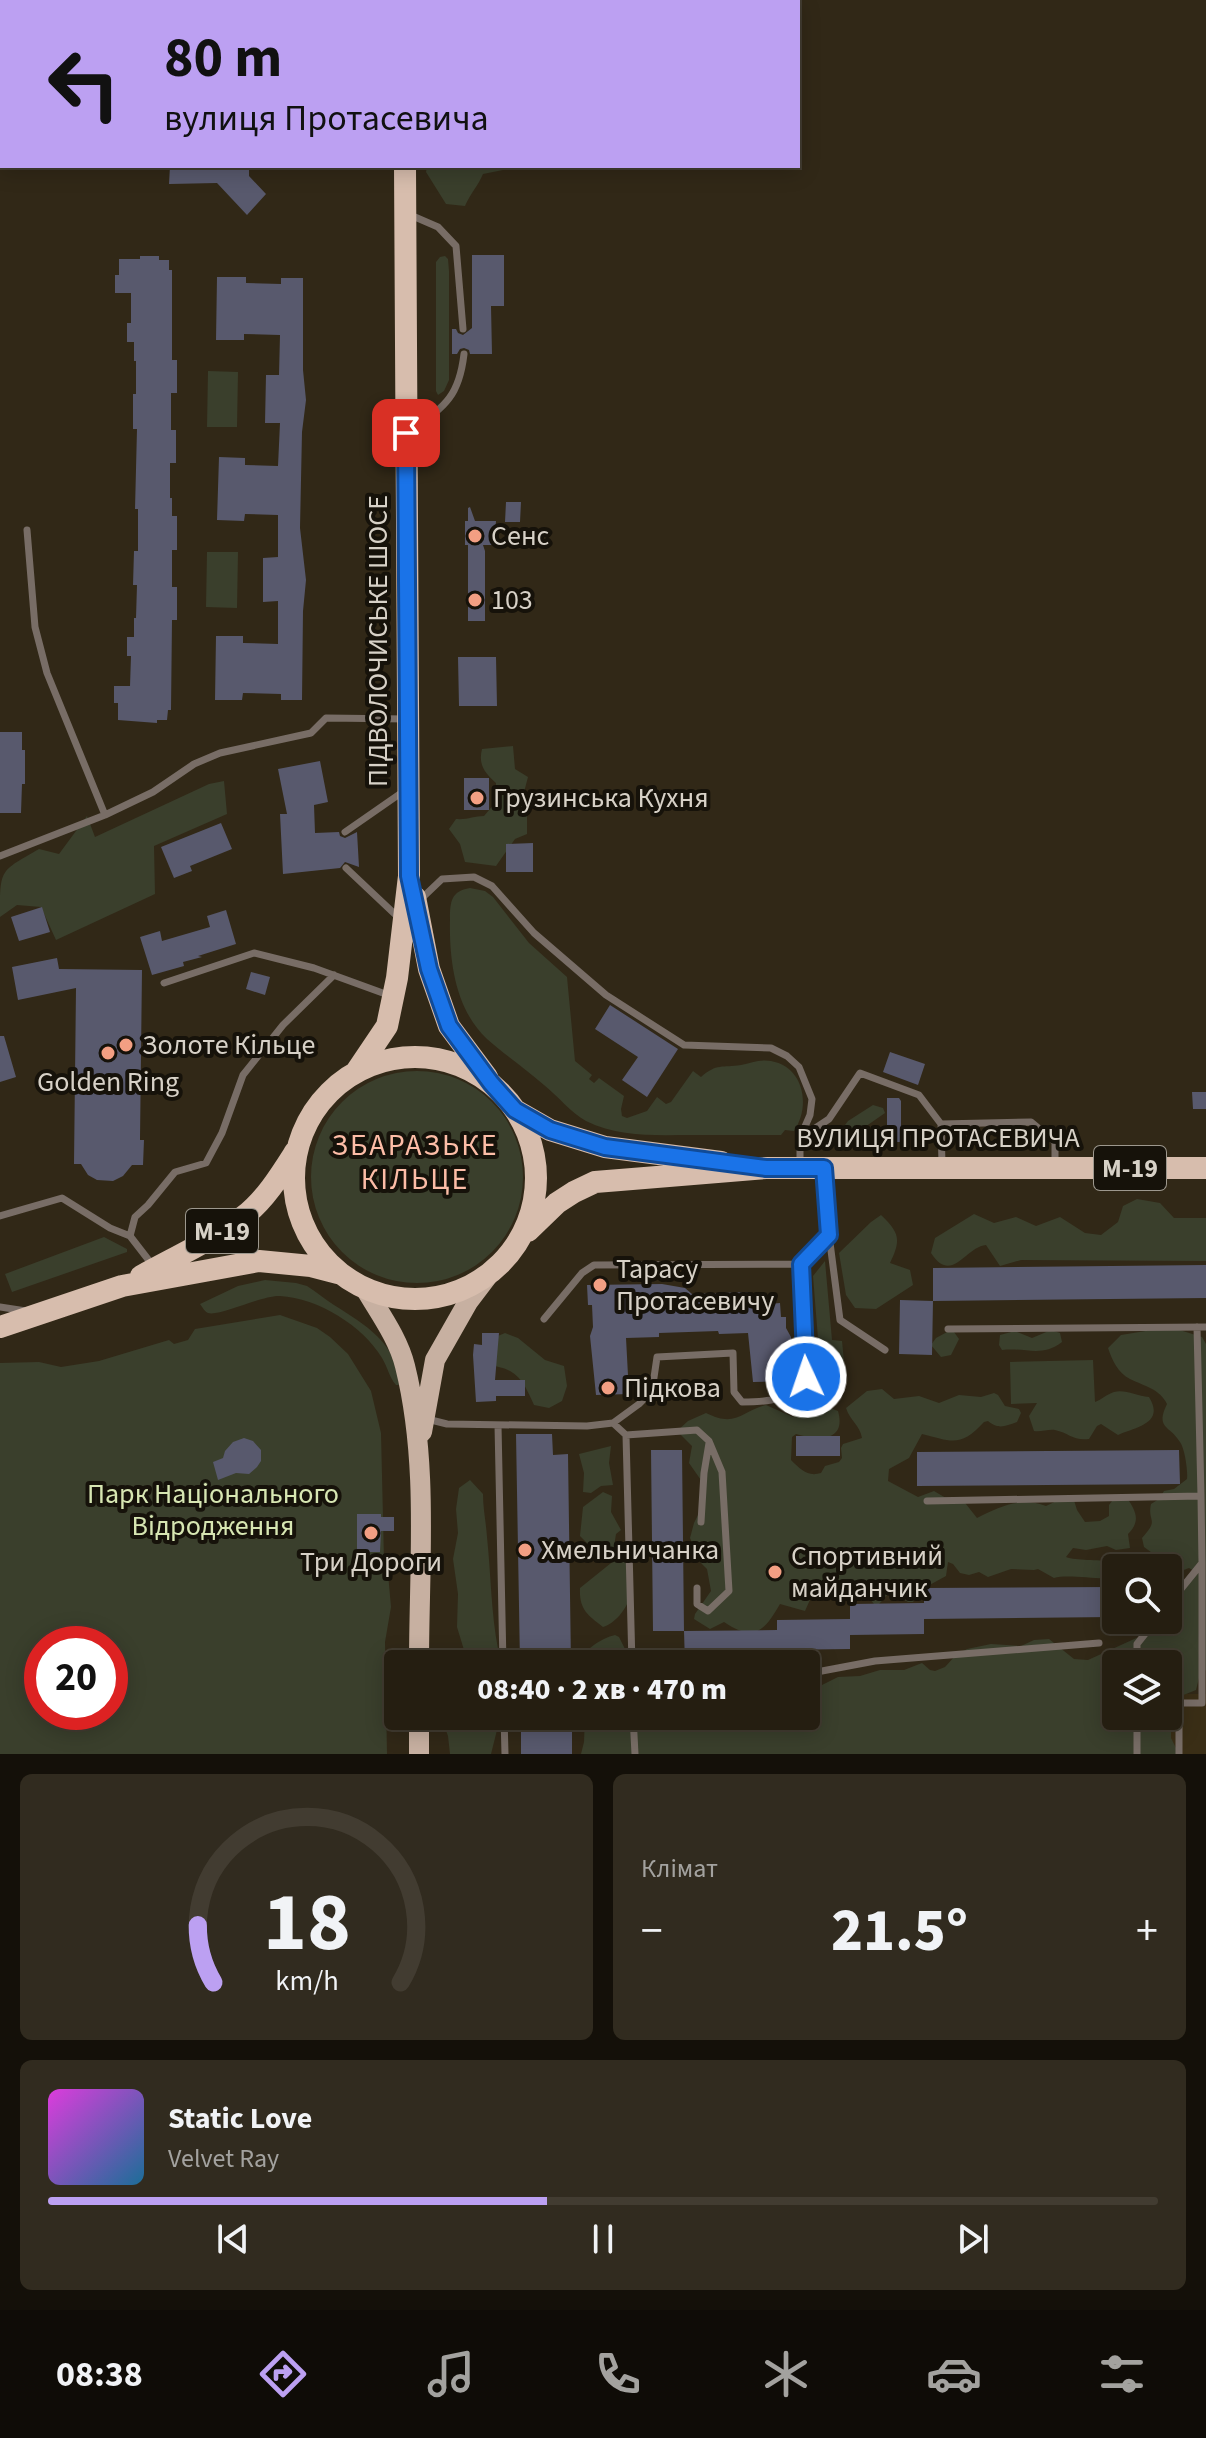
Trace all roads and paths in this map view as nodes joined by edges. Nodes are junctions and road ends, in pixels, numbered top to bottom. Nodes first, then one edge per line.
1 (405, 168) edge
2 (405, 213) junction
3 (463, 329) dead end
4 (464, 354) dead end
5 (406, 433) junction
6 (27, 530) dead end
7 (409, 719) junction
8 (409, 787) junction
9 (105, 815) junction
10 (345, 832) dead end
11 (0, 856) edge
12 (346, 868) dead end
13 (409, 876) junction
14 (416, 903) junction
15 (405, 923) junction
16 (334, 975) junction
17 (164, 983) dead end
18 (393, 997) junction
19 (356, 1072) junction
20 (491, 1083) junction
21 (515, 1110) junction
22 (941, 1124) junction
23 (800, 1138) junction
24 (298, 1146) junction
25 (766, 1168) junction
26 (801, 1168) junction
27 (824, 1168) junction
28 (942, 1168) junction
29 (1206, 1168) edge
30 (1055, 1169) junction
31 (0, 1216) edge
32 (829, 1235) junction
33 (130, 1236) junction
34 (517, 1244) junction
35 (801, 1264) junction
36 (155, 1268) junction
37 (339, 1273) junction
38 (487, 1277) junction
39 (122, 1286) junction
40 (366, 1290) junction
41 (0, 1307) edge
42 (40, 1313) junction
43 (544, 1319) dead end
44 (0, 1327) edge
45 (1202, 1327) edge
46 (948, 1329) dead end
47 (885, 1350) dead end
48 (424, 1418) junction
49 (613, 1423) junction
50 (498, 1425) junction
51 (626, 1435) junction
52 (709, 1441) junction
53 (419, 1448) junction
54 (1201, 1496) junction
55 (927, 1501) dead end
56 (701, 1522) dead end
57 (1202, 1563) junction
58 (697, 1588) dead end
59 (1182, 1588) edge
60 (1099, 1643) dead end
61 (419, 1650) edge
62 (503, 1650) edge
63 (632, 1650) edge
64 (1204, 1660) edge
65 (820, 1671) edge
66 (1204, 1703) edge
67 (419, 1730) edge
68 (504, 1730) edge
69 (634, 1730) edge
70 (1137, 1730) edge
71 (419, 1754) edge
72 (505, 1754) edge
73 (635, 1754) edge
74 (1137, 1754) edge
75 (1179, 1754) edge

1 - 2 highway, ПІДВОЛОЧИСЬКЕ ШОСЕ
2 - 3 lane
2 - 5 highway, ПІДВОЛОЧИСЬКЕ ШОСЕ
4 - 5 lane
5 - 7 highway, ПІДВОЛОЧИСЬКЕ ШОСЕ
6 - 9 lane
7 - 8 highway, ПІДВОЛОЧИСЬКЕ ШОСЕ
7 - 9 lane
8 - 10 lane
8 - 13 highway, ПІДВОЛОЧИСЬКЕ ШОСЕ
9 - 11 lane
12 - 15 lane
13 - 14 highway, ПІДВОЛОЧИСЬКЕ ШОСЕ
13 - 15 highway, ПІДВОЛОЧИСЬКЕ ШОСЕ
14 - 20 highway, ПІДВОЛОЧИСЬКЕ ШОСЕ
14 - 23 lane
15 - 18 highway, ПІДВОЛОЧИСЬКЕ ШОСЕ
16 - 17 lane
16 - 18 lane
16 - 33 lane
18 - 19 highway, ПІДВОЛОЧИСЬКЕ ШОСЕ
19 - 20 highway, М-19
19 - 24 highway, М-19
20 - 21 highway, М-19
21 - 25 highway, ВУЛИЦЯ ПРОТАСЕВИЧА / М-19
21 - 34 highway
22 - 23 lane
22 - 28 lane
22 - 30 lane
23 - 26 lane
24 - 36 highway, М-19
24 - 37 highway
25 - 26 highway, ВУЛИЦЯ ПРОТАСЕВИЧА / М-19
25 - 34 highway, ВУЛИЦЯ ПРОТАСЕВИЧА / М-19
26 - 27 highway, ВУЛИЦЯ ПРОТАСЕВИЧА / М-19
27 - 28 highway, ВУЛИЦЯ ПРОТАСЕВИЧА / М-19
27 - 32 lane
28 - 30 highway, ВУЛИЦЯ ПРОТАСЕВИЧА / М-19
29 - 30 highway, ВУЛИЦЯ ПРОТАСЕВИЧА / М-19
31 - 33 lane
32 - 35 lane
32 - 47 lane
33 - 36 lane
34 - 38 highway, М-19
35 - 43 lane
35 - 49 lane
36 - 39 highway, М-19
37 - 39 highway, М-19
37 - 40 highway, М-19
38 - 40 highway, М-19
38 - 48 main road
39 - 42 highway, М-19
40 - 53 main road
41 - 42 lane
42 - 44 highway, М-19
45 - 46 lane
45 - 54 lane
48 - 50 lane
48 - 53 main road
49 - 50 lane
49 - 51 lane
50 - 62 lane
51 - 52 lane
51 - 63 lane
52 - 56 lane
52 - 58 lane
53 - 61 main road
54 - 55 lane
54 - 57 lane
57 - 59 lane
57 - 64 lane
60 - 65 lane
64 - 66 lane
66 - 75 lane
67 - 71 main road
68 - 72 lane
69 - 73 lane
70 - 74 lane

